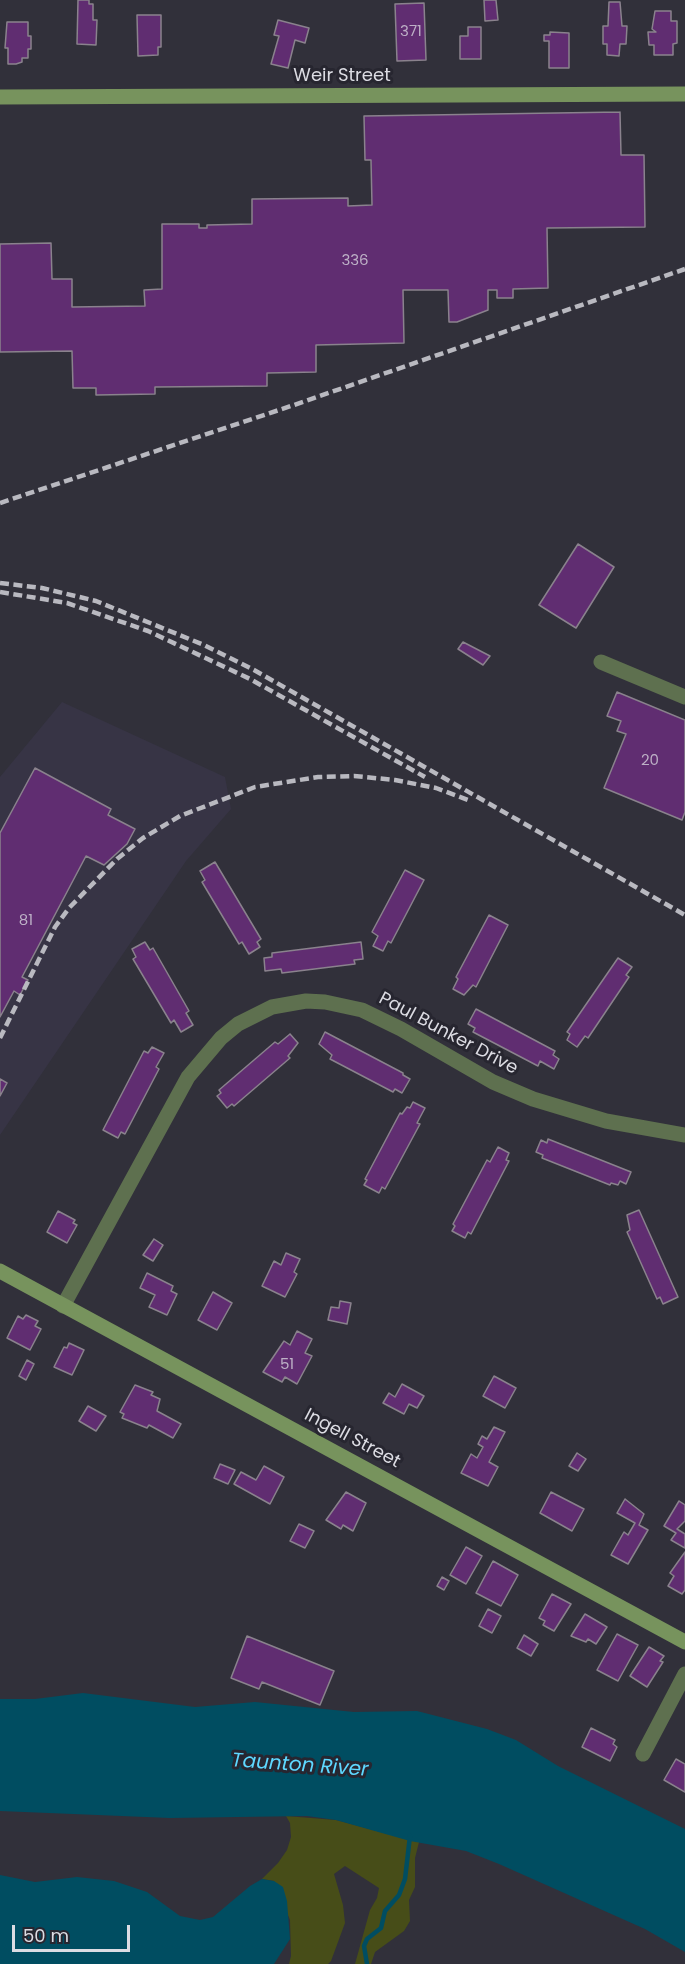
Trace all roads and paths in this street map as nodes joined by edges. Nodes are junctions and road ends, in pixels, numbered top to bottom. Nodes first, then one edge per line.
1 (685, 94) edge
2 (0, 97) edge
3 (601, 662) dead end
4 (685, 697) edge
5 (685, 1135) edge
6 (0, 1271) edge
7 (63, 1306) junction
8 (685, 1642) edge
9 (685, 1674) edge
10 (643, 1754) dead end

1 - 2 street, Weir Street
3 - 4 street
5 - 7 street, Paul Bunker Drive
6 - 7 street, Ingell Street
7 - 8 street, Ingell Street
9 - 10 street

